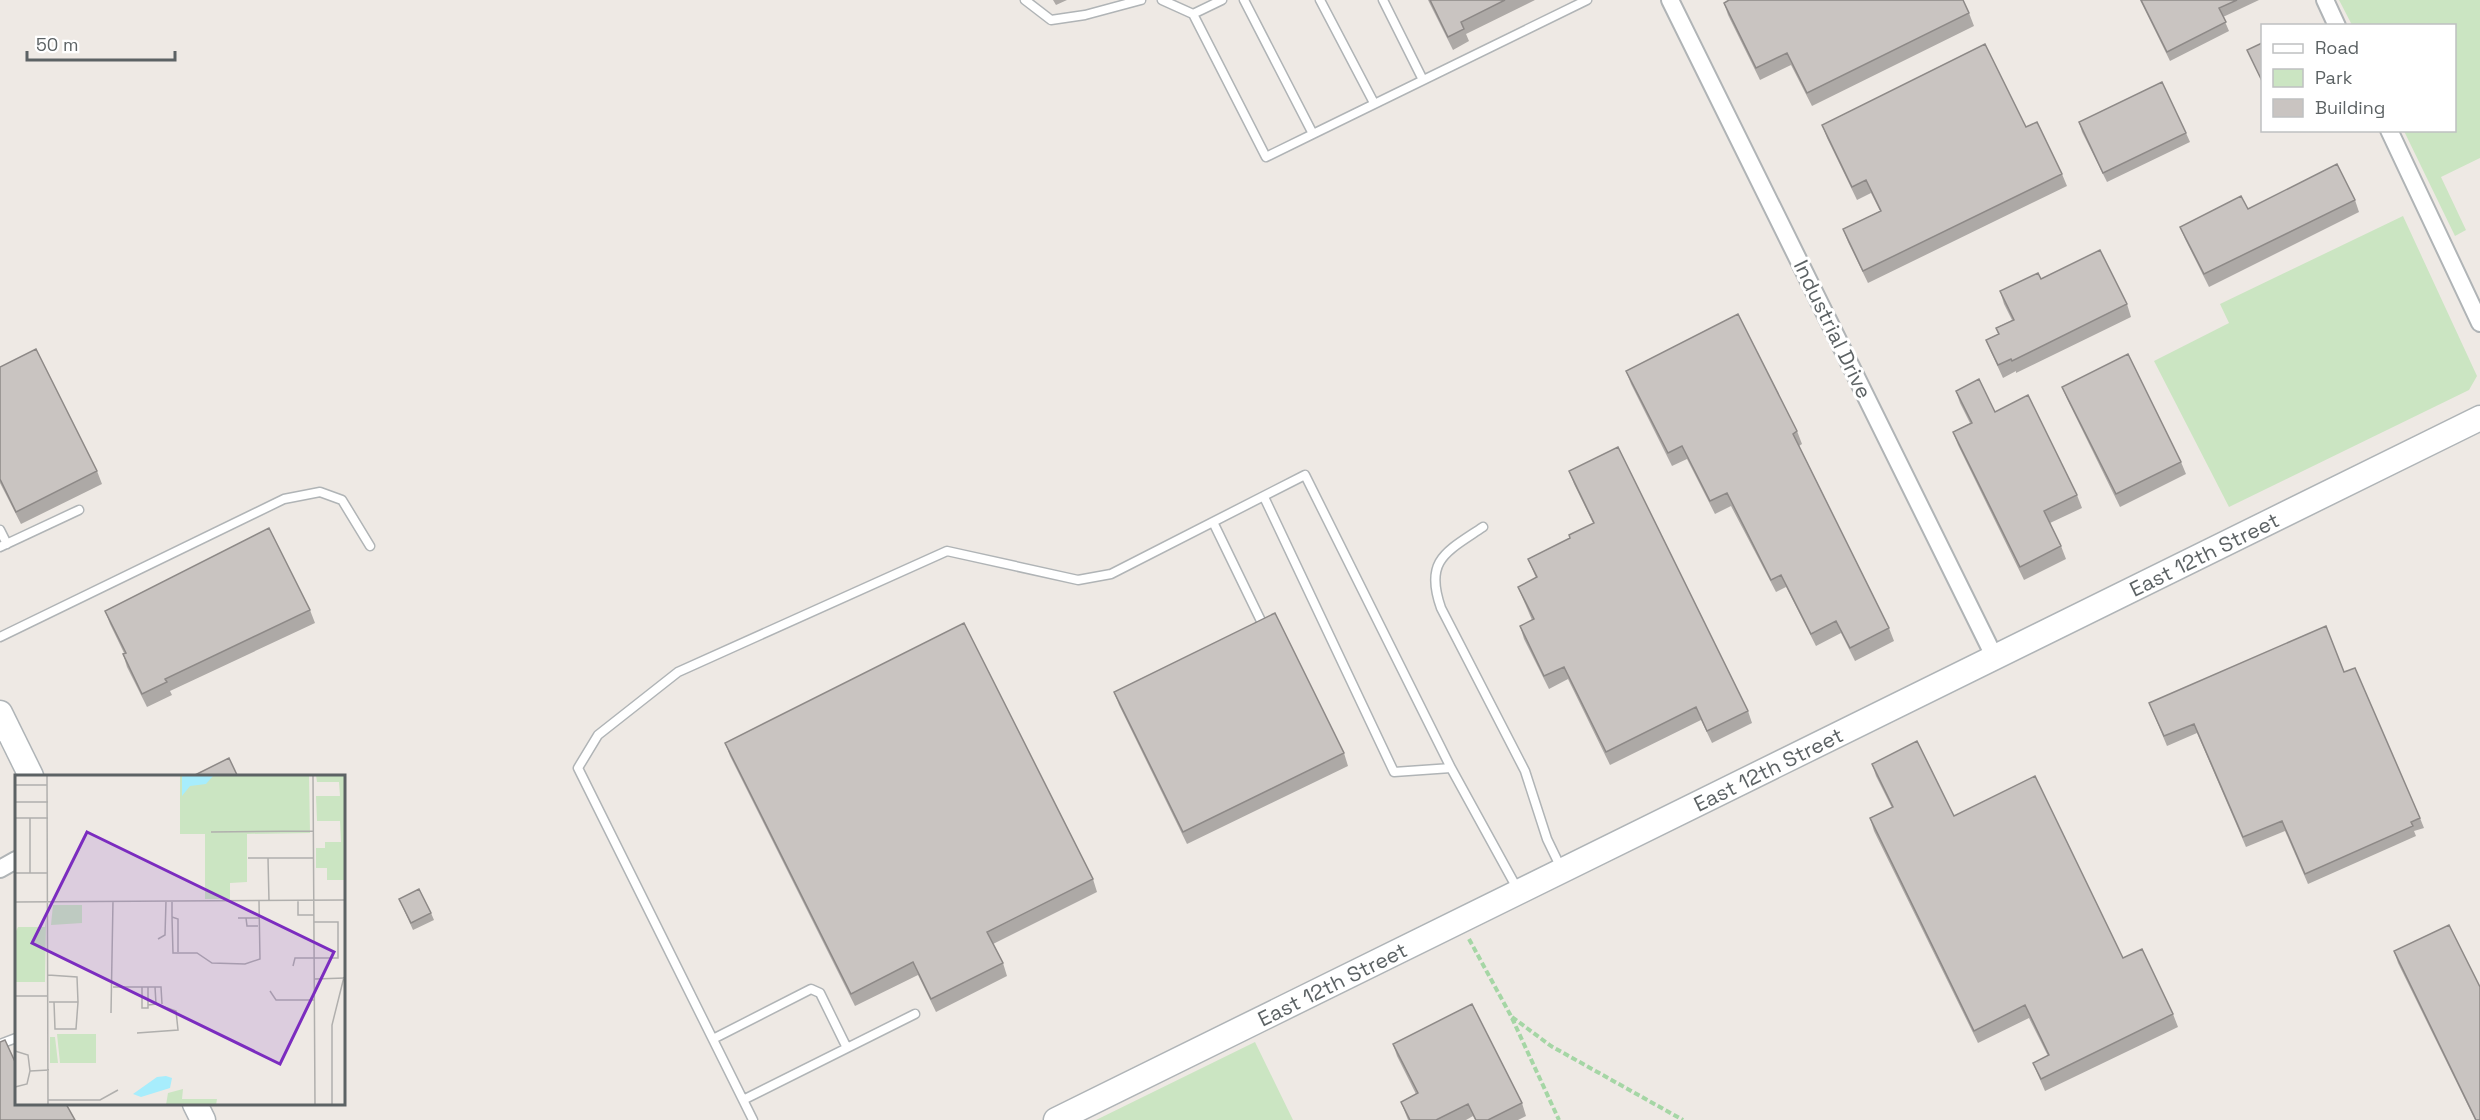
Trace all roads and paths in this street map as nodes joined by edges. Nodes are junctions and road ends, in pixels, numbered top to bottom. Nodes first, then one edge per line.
1 (1025, 0) edge
2 (1141, 0) edge
3 (1162, 0) edge
4 (1222, 0) edge
5 (1244, 0) edge
6 (1320, 0) edge
7 (1383, 0) edge
8 (1587, 0) edge
9 (1671, 0) edge
10 (2325, 0) edge
11 (1192, 14) junction
12 (2336, 24) edge
13 (1423, 80) junction
14 (1374, 103) junction
15 (2390, 132) edge
16 (1313, 134) junction
17 (2480, 322) edge
18 (2480, 418) edge
19 (1264, 496) junction
20 (79, 510) dead end
21 (1213, 522) junction
22 (1483, 527) dead end
23 (0, 530) edge
24 (3, 545) edge
25 (370, 546) dead end
26 (1262, 623) edge
27 (0, 637) edge
28 (1995, 658) junction
29 (0, 713) edge
30 (1452, 768) junction
31 (30, 775) edge
32 (15, 861) edge
33 (0, 869) edge
34 (1562, 871) junction
35 (1519, 893) junction
36 (1461, 922) junction
37 (915, 1014) dead end
38 (1511, 1016) junction
39 (15, 1038) edge
40 (713, 1039) junction
41 (0, 1044) edge
42 (847, 1048) junction
43 (743, 1100) junction
44 (196, 1105) edge
45 (203, 1120) edge
46 (753, 1120) edge
47 (1056, 1120) edge
48 (1559, 1120) edge
49 (1683, 1120) edge

1 - 2 lane
3 - 11 lane
4 - 11 lane
5 - 16 lane
6 - 14 lane
7 - 13 lane
8 - 13 lane
9 - 28 street, Industrial Drive
10 - 12 street
11 - 16 lane
13 - 14 lane
14 - 16 lane
15 - 17 street
18 - 28 street, East 12th Street
19 - 21 lane
19 - 30 lane
19 - 30 lane
20 - 24 lane
21 - 26 lane
21 - 40 lane
22 - 34 lane
23 - 24 lane
25 - 27 lane
28 - 34 street, East 12th Street
29 - 31 street
30 - 35 lane
32 - 33 street
34 - 35 street, East 12th Street
35 - 36 street, East 12th Street
36 - 38 path
36 - 47 street, East 12th Street
37 - 42 lane
38 - 48 path
38 - 49 path
39 - 41 lane
40 - 42 lane
40 - 43 lane
42 - 43 lane
43 - 46 lane
44 - 45 street

